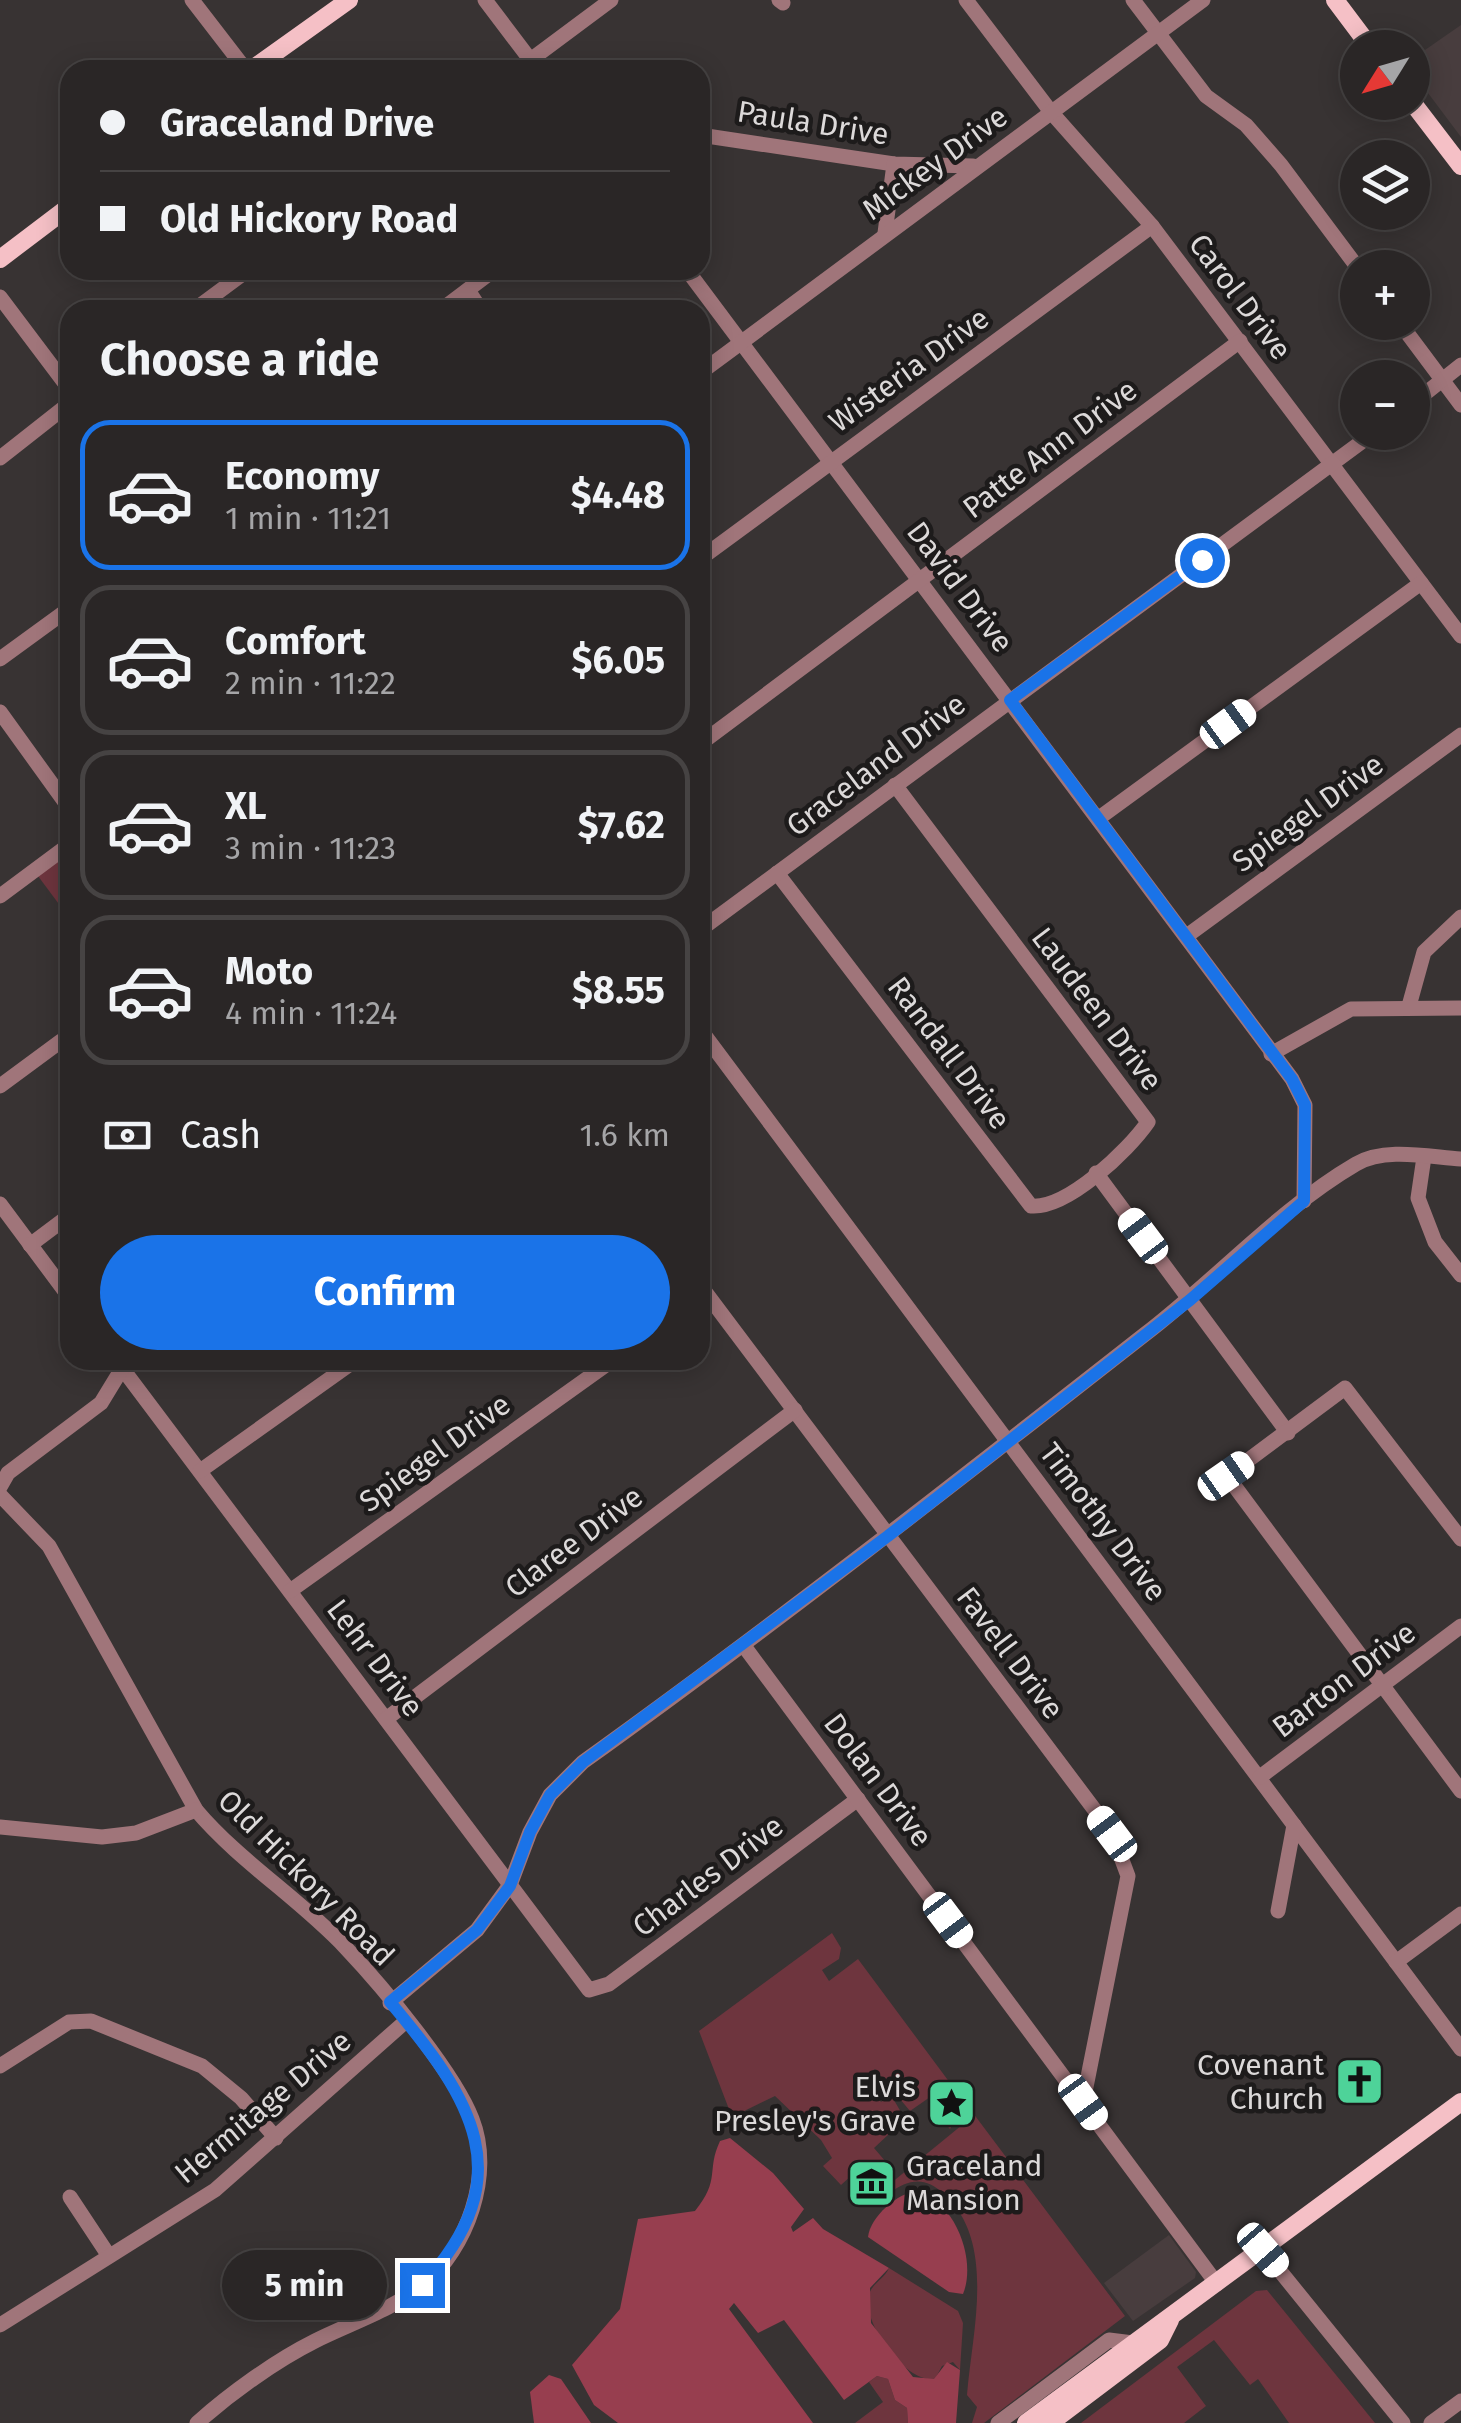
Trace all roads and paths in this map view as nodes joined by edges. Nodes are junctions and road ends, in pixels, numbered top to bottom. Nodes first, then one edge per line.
1 (192, 0) edge
2 (348, 0) edge
3 (486, 0) edge
4 (611, 0) edge
5 (966, 0) edge
6 (1133, 0) edge
7 (1204, 0) edge
8 (1336, 0) edge
9 (1358, 30) edge
10 (1159, 34) junction
11 (240, 60) edge
12 (262, 60) edge
13 (525, 60) edge
14 (538, 60) edge
15 (1051, 112) junction
16 (1426, 120) edge
17 (710, 137) edge
18 (894, 164) junction
19 (978, 166) junction
20 (1461, 166) edge
21 (60, 213) edge
22 (1152, 226) junction
23 (885, 233) junction
24 (1345, 250) edge
25 (0, 258) edge
26 (234, 280) edge
27 (481, 280) edge
28 (468, 290) junction
29 (0, 297) edge
30 (208, 300) edge
31 (454, 300) edge
32 (474, 300) edge
33 (710, 301) edge
34 (1413, 340) edge
35 (1240, 341) junction
36 (741, 342) junction
37 (710, 365) edge
38 (1461, 366) edge
39 (60, 377) edge
40 (1443, 380) junction
41 (1430, 390) edge
42 (1461, 404) edge
43 (60, 410) edge
44 (1352, 450) edge
45 (0, 458) edge
46 (830, 461) junction
47 (1331, 466) junction
48 (710, 551) edge
49 (920, 580) junction
50 (1422, 583) junction
51 (60, 615) edge
52 (1461, 636) edge
53 (0, 658) edge
54 (1010, 700) junction
55 (0, 712) edge
56 (1461, 735) edge
57 (710, 737) edge
58 (895, 785) junction
59 (60, 794) edge
60 (1100, 818) junction
61 (60, 851) edge
62 (777, 873) junction
63 (0, 896) edge
64 (1461, 917) edge
65 (710, 923) edge
66 (1188, 935) junction
67 (1409, 1006) junction
68 (1461, 1008) edge
69 (60, 1042) edge
70 (710, 1042) edge
71 (1271, 1054) junction
72 (0, 1086) edge
73 (1424, 1157) junction
74 (1461, 1159) edge
75 (1096, 1173) junction
76 (1304, 1201) junction
77 (0, 1204) edge
78 (60, 1223) edge
79 (30, 1245) junction
80 (1461, 1275) edge
81 (60, 1285) edge
82 (1190, 1300) junction
83 (710, 1302) edge
84 (118, 1370) edge
85 (128, 1370) edge
86 (342, 1370) edge
87 (599, 1370) edge
88 (795, 1410) junction
89 (1288, 1433) junction
90 (1008, 1441) junction
91 (200, 1471) junction
92 (0, 1487) edge
93 (0, 1495) edge
94 (888, 1536) junction
95 (1461, 1539) edge
96 (290, 1591) junction
97 (1461, 1626) edge
98 (744, 1646) junction
99 (1382, 1687) junction
100 (386, 1719) junction
101 (1260, 1778) junction
102 (1461, 1791) edge
103 (858, 1799) junction
104 (196, 1810) junction
105 (1294, 1825) junction
106 (0, 1826) edge
107 (510, 1886) junction
108 (1278, 1911) dead end
109 (1461, 1914) edge
110 (1396, 1962) junction
111 (589, 1990) joint
112 (390, 2002) junction
113 (406, 2021) junction
114 (1461, 2049) edge
115 (0, 2066) edge
116 (1083, 2102) junction
117 (1461, 2102) edge
118 (276, 2138) junction
119 (70, 2196) dead end
120 (1263, 2250) junction
121 (109, 2256) junction
122 (1217, 2284) junction
123 (1170, 2320) junction
124 (0, 2325) edge
125 (1132, 2343) junction
126 (1461, 2401) edge
127 (197, 2423) edge
128 (998, 2423) edge
129 (1026, 2423) edge
130 (1050, 2423) edge
131 (1403, 2423) edge
132 (1431, 2423) edge

1 - 11 street
2 - 12 main road
3 - 13 street
4 - 14 street
5 - 15 street, Carol Drive
6 - 10 street
7 - 10 street, Mickey Drive
8 - 9 main road
10 - 15 street, Mickey Drive
10 - 24 street
15 - 19 street, Mickey Drive
15 - 22 street, Carol Drive
16 - 20 main road
17 - 18 street, Paula Drive
18 - 19 street, Paula Drive
18 - 23 street
19 - 23 street, Mickey Drive
21 - 25 main road
22 - 35 street, Carol Drive
22 - 46 street, Wisteria Drive
23 - 36 street, Mickey Drive
26 - 30 street
27 - 28 street
28 - 31 street
28 - 32 street
29 - 39 street
33 - 36 street, David Drive
34 - 40 street
35 - 47 street, Carol Drive
35 - 49 street, Patte Ann Drive
36 - 37 street, Mickey Drive
36 - 46 street, David Drive
38 - 40 street
40 - 41 street
40 - 42 street
43 - 45 street
44 - 47 street, Graceland Drive
46 - 48 street, Wisteria Drive
46 - 49 street, David Drive
47 - 50 street, Carol Drive
47 - 54 street, Graceland Drive
49 - 54 street, David Drive
49 - 57 street, Patte Ann Drive
50 - 52 street, Carol Drive
50 - 60 street
51 - 53 street
54 - 58 street, Graceland Drive
54 - 60 street, David Drive
55 - 59 street
56 - 66 street, Spiegel Drive
58 - 62 street, Graceland Drive
58 - 75 street, Laudeen Drive
60 - 66 street, David Drive
61 - 63 street
62 - 65 street, Graceland Drive
62 - 75 street, Randall Drive
64 - 67 street
66 - 71 street, David Drive
67 - 68 street
67 - 71 street
69 - 72 street
70 - 90 street, Timothy Drive
71 - 76 street, David Drive
73 - 74 street
73 - 76 street
73 - 80 street
75 - 82 street
76 - 82 street
77 - 79 street
78 - 79 street
79 - 81 street
82 - 89 street
82 - 90 street
83 - 88 street, Favell Drive
84 - 92 street
85 - 91 street, Lehr Drive
86 - 91 street
87 - 96 street, Spiegel Drive
88 - 94 street, Favell Drive
88 - 100 street, Claree Drive
89 - 95 street
89 - 99 street
90 - 94 street
90 - 101 street, Timothy Drive
91 - 96 street, Lehr Drive
93 - 104 street, Old Hickory Road
94 - 98 street
94 - 116 street, Favell Drive
96 - 100 street, Lehr Drive
97 - 99 street, Barton Drive
98 - 103 street, Dolan Drive
98 - 107 street
99 - 101 street, Barton Drive
99 - 102 street
100 - 107 street, Lehr Drive
101 - 105 street, Timothy Drive
103 - 111 street, Charles Drive
103 - 116 street, Dolan Drive
104 - 106 street
104 - 112 street, Old Hickory Road
105 - 108 street
105 - 110 street, Timothy Drive
107 - 111 street, Lehr Drive
107 - 112 street
109 - 110 street
110 - 114 street, Timothy Drive
112 - 113 street, Old Hickory Road
113 - 118 street, Hermitage Drive
113 - 127 street, Old Hickory Road
115 - 118 street
116 - 122 street, Dolan Drive
117 - 120 main road
118 - 121 street, Hermitage Drive
119 - 121 street
120 - 122 main road
120 - 131 street
121 - 124 street, Hermitage Drive
122 - 123 main road
123 - 125 main road
123 - 130 main road
125 - 128 street
125 - 129 main road
126 - 132 street

